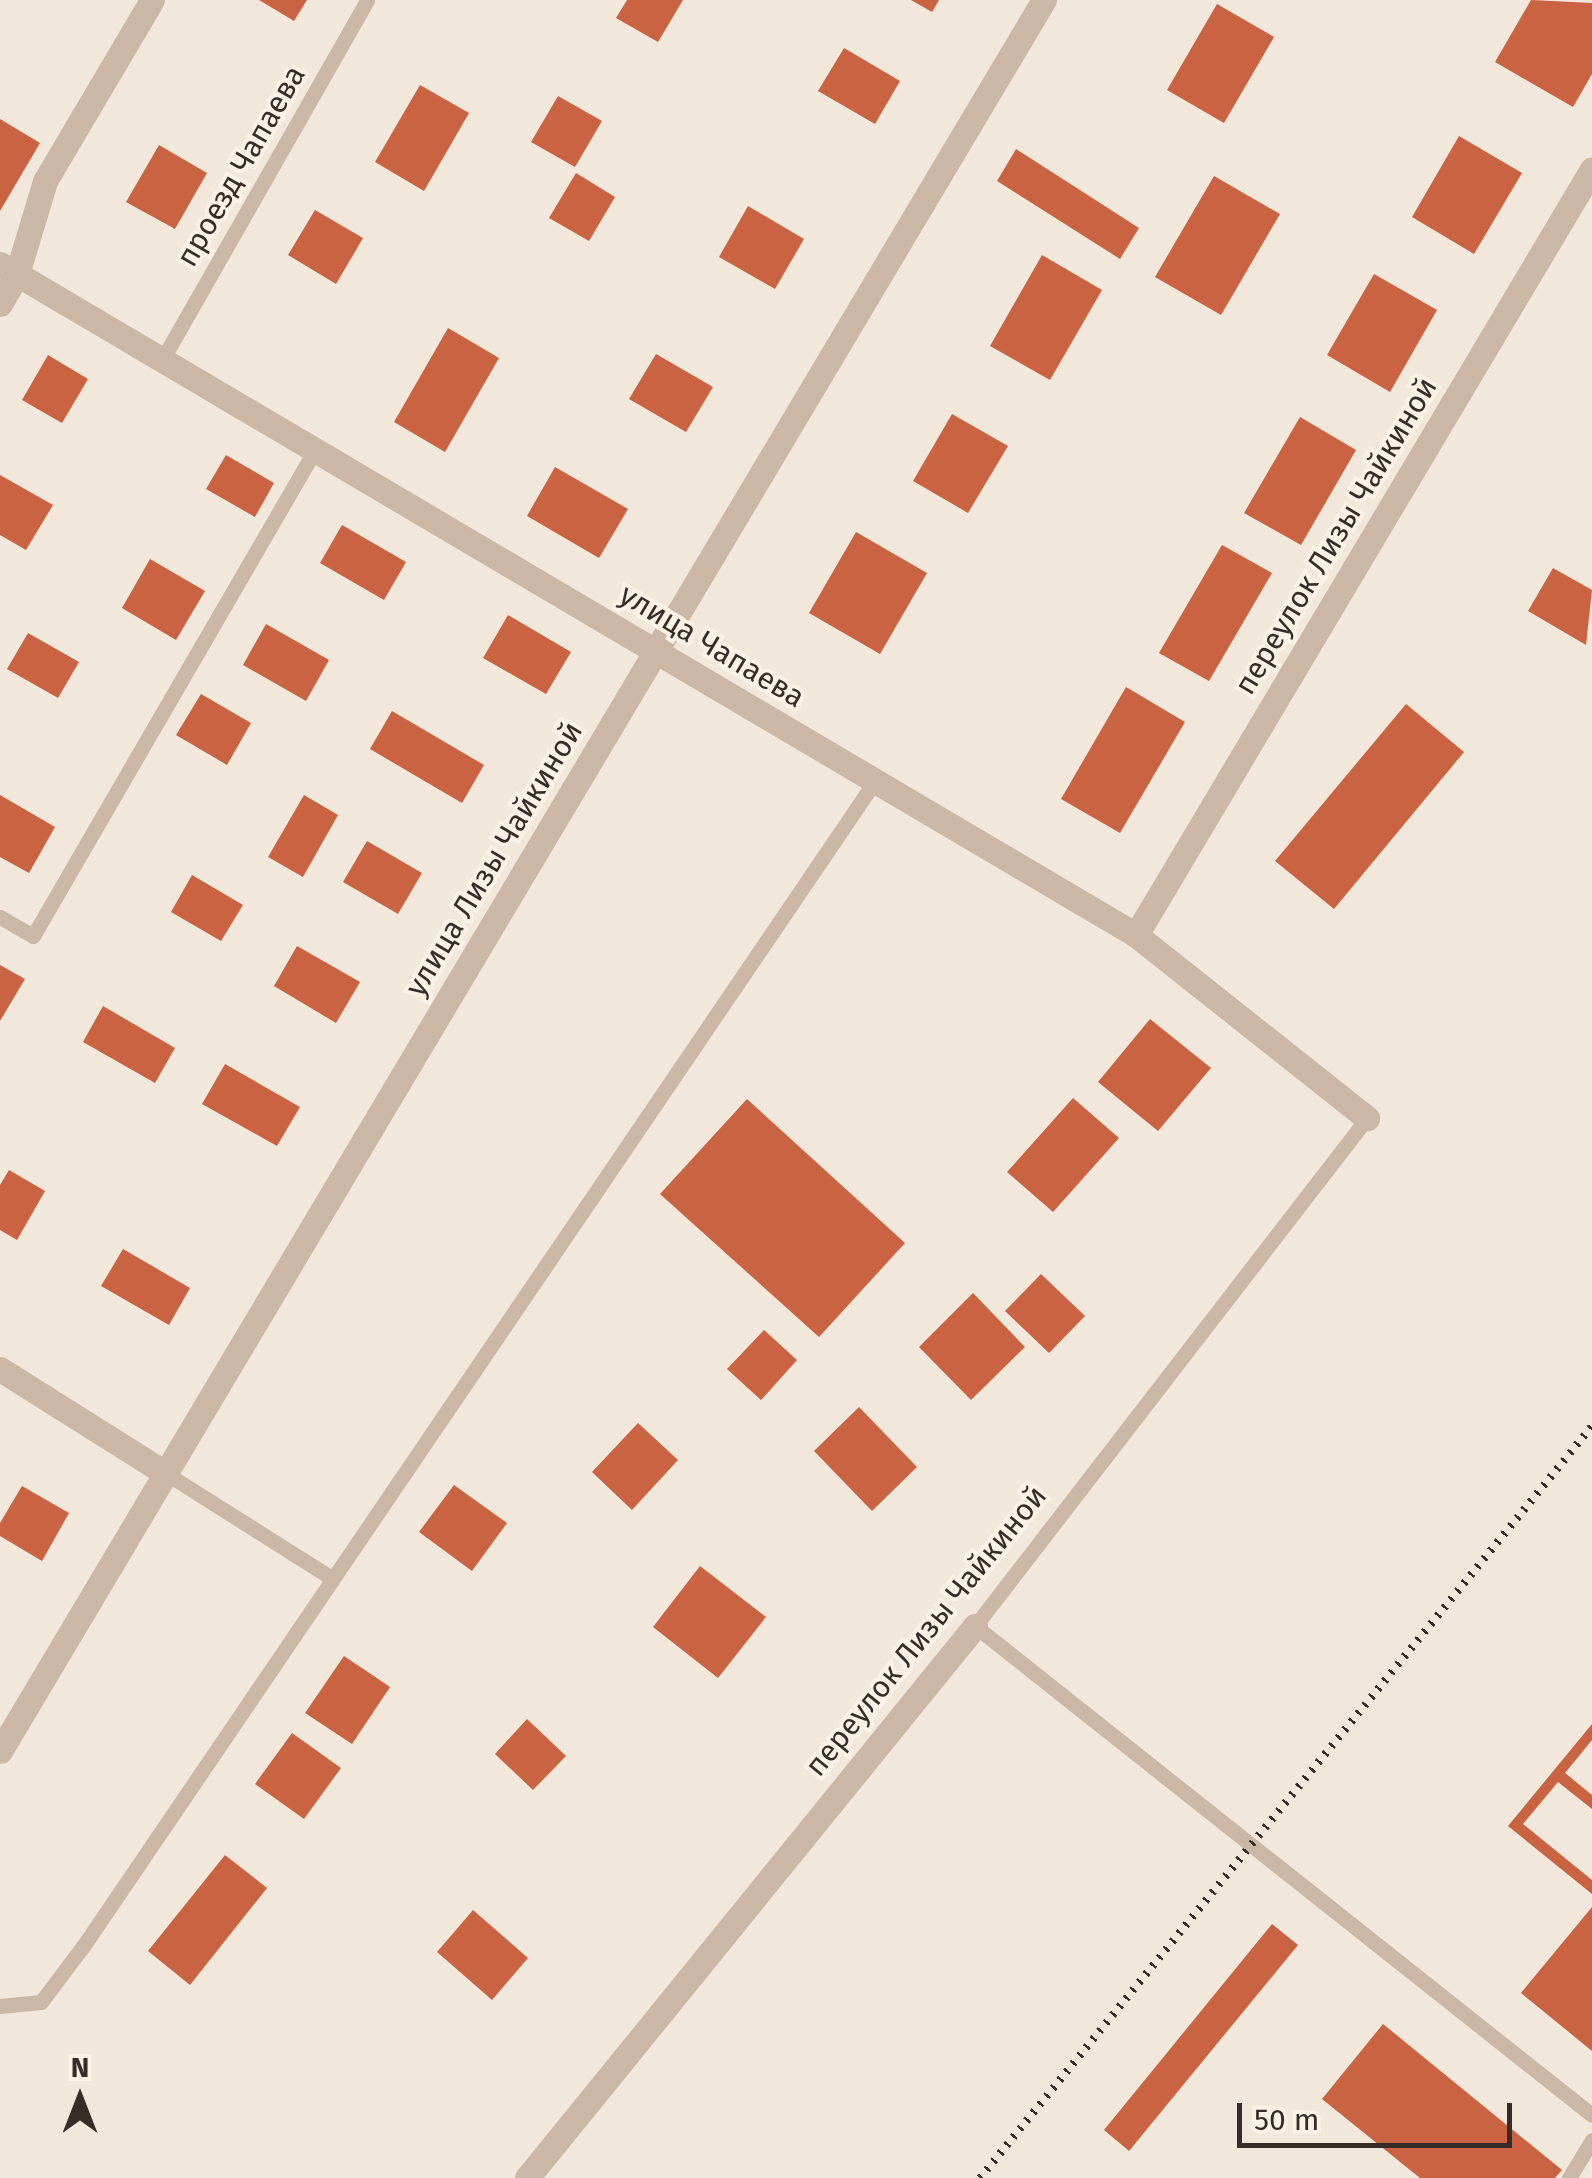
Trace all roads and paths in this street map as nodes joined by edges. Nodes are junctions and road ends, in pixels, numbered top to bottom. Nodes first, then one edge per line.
1 (152, 0) edge
2 (367, 0) edge
3 (1044, 0) edge
4 (1592, 170) edge
5 (9, 269) edge
6 (0, 304) edge
7 (162, 360) junction
8 (315, 450) junction
9 (656, 651) junction
10 (875, 780) junction
11 (0, 917) edge
12 (1136, 935) junction
13 (1368, 1118) joint
14 (0, 1369) edge
15 (167, 1474) junction
16 (330, 1577) junction
17 (975, 1626) junction
18 (0, 1751) edge
19 (0, 2006) edge
20 (1592, 2116) edge
21 (1592, 2140) edge
22 (526, 2178) edge
23 (1569, 2178) edge

1 - 5 street
2 - 7 lane, проезд Чапаева
3 - 9 street, улица Лизы Чайкиной
4 - 12 street, переулок Лизы Чайкиной
5 - 6 street
5 - 7 street, улица Чапаева
7 - 8 street, улица Чапаева
8 - 9 street, улица Чапаева
8 - 11 lane
9 - 10 street, улица Чапаева
9 - 15 street, улица Лизы Чайкиной
10 - 12 street, улица Чапаева
10 - 16 lane
12 - 13 street, улица Чапаева
13 - 17 lane, переулок Лизы Чайкиной
14 - 15 street
15 - 16 lane
15 - 18 street, улица Лизы Чайкиной
16 - 19 lane
17 - 20 lane
17 - 22 street, переулок Лизы Чайкиной
21 - 23 lane

